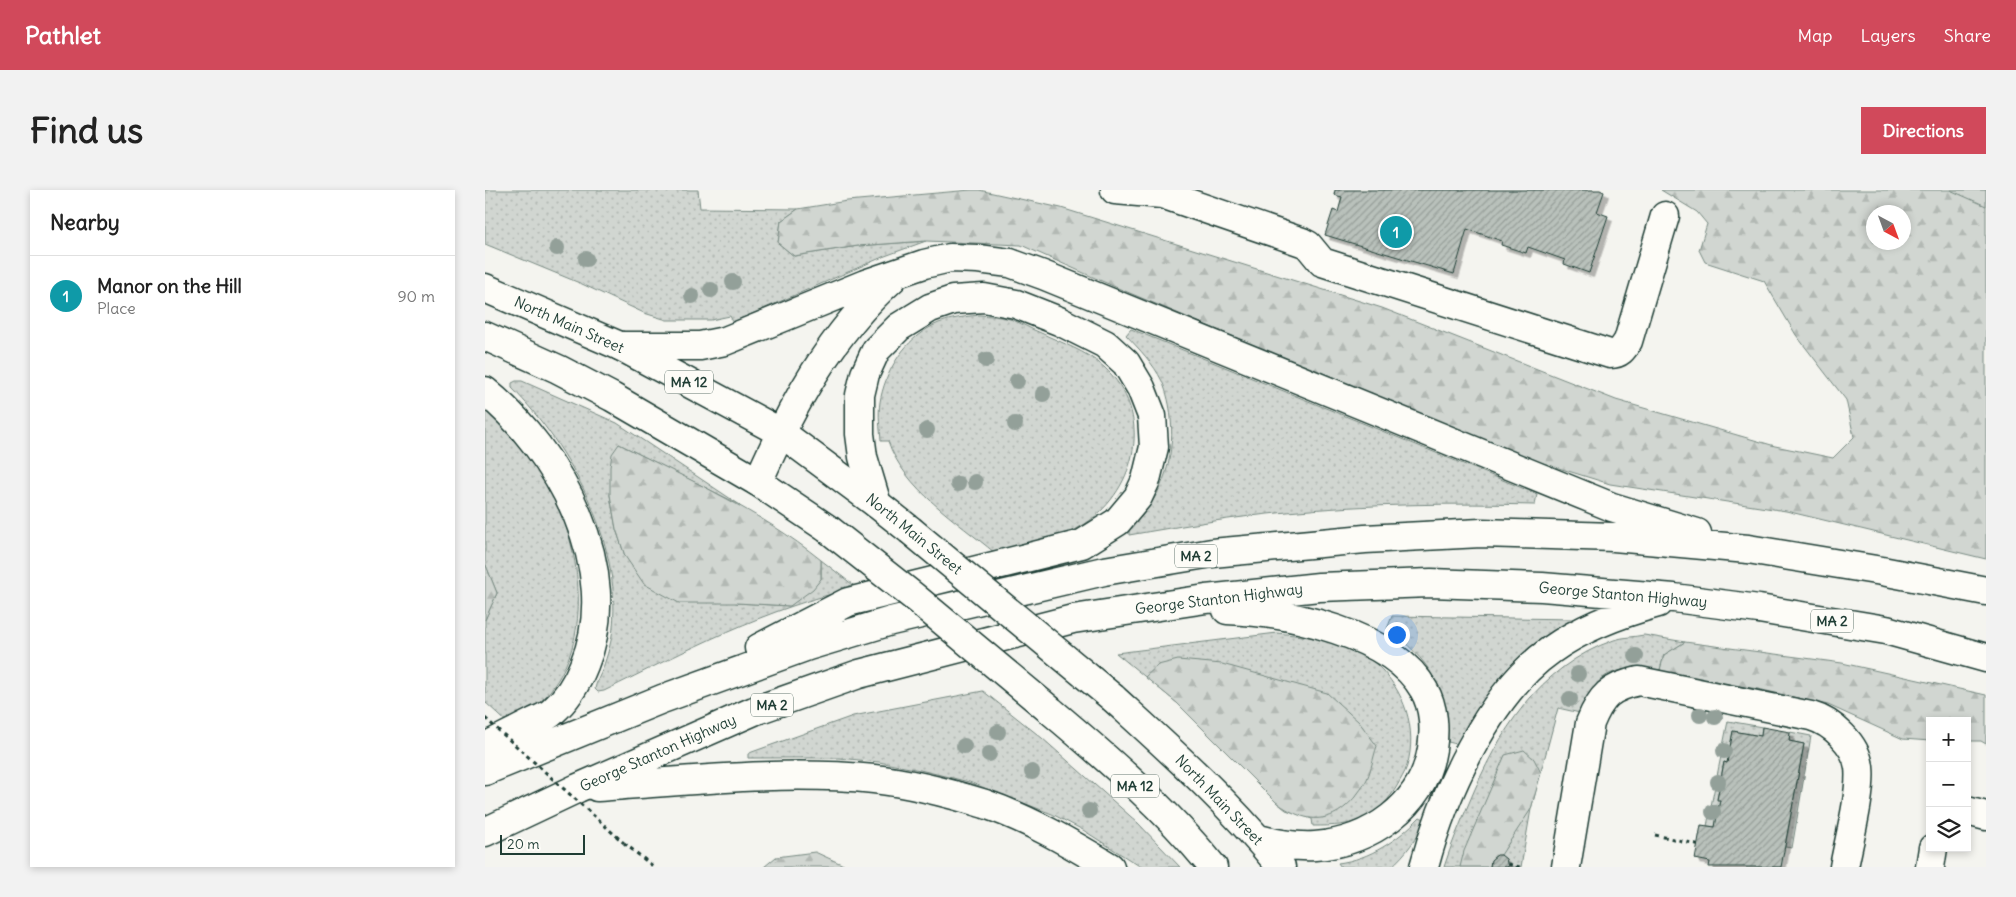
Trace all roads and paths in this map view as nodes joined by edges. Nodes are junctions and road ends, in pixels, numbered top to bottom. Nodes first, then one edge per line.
1 (1115, 190) edge
2 (1161, 192) edge
3 (1665, 216) dead end
4 (897, 273) junction
5 (485, 288) edge
6 (485, 336) edge
7 (620, 346) junction
8 (485, 391) edge
9 (780, 432) junction
10 (758, 482) junction
11 (877, 504) junction
12 (1748, 549) junction
13 (1986, 592) edge
14 (1674, 598) junction
15 (1165, 605) junction
16 (1986, 658) edge
17 (662, 699) junction
18 (485, 718) edge
19 (485, 747) edge
20 (485, 771) edge
21 (578, 788) junction
22 (1971, 812) edge
23 (1986, 816) edge
24 (485, 832) edge
25 (1655, 835) dead end
26 (1259, 839) junction
27 (1701, 845) dead end
28 (1932, 852) edge
29 (1422, 861) edge
30 (1508, 864) dead end
31 (654, 867) edge
32 (1110, 867) edge
33 (1213, 867) edge
34 (1281, 867) edge
35 (1519, 867) edge
36 (1566, 867) edge
37 (1844, 867) edge
38 (1930, 867) edge

1 - 2 main road
2 - 3 main road
4 - 7 main road
4 - 9 main road
4 - 12 main road
5 - 7 main road, North Main Street / MA 12
6 - 10 main road, MA 12
7 - 9 main road, North Main Street / MA 12
8 - 19 main road
9 - 10 main road
9 - 11 main road, North Main Street / MA 12
10 - 33 main road, MA 12, bridge
11 - 17 main road
11 - 26 main road, North Main Street / MA 12, bridge
12 - 13 main road, MA 2
12 - 17 main road, MA 2
14 - 15 main road, George Stanton Highway / MA 2
14 - 16 main road, George Stanton Highway / MA 2
14 - 29 main road
15 - 21 main road, George Stanton Highway / MA 2
15 - 26 main road
17 - 20 main road, MA 2
18 - 31 path, bridge
21 - 24 main road, George Stanton Highway / MA 2
21 - 32 main road
22 - 23 main road
25 - 27 path
26 - 34 main road, North Main Street / MA 12
28 - 38 main road
30 - 35 path
36 - 37 main road

